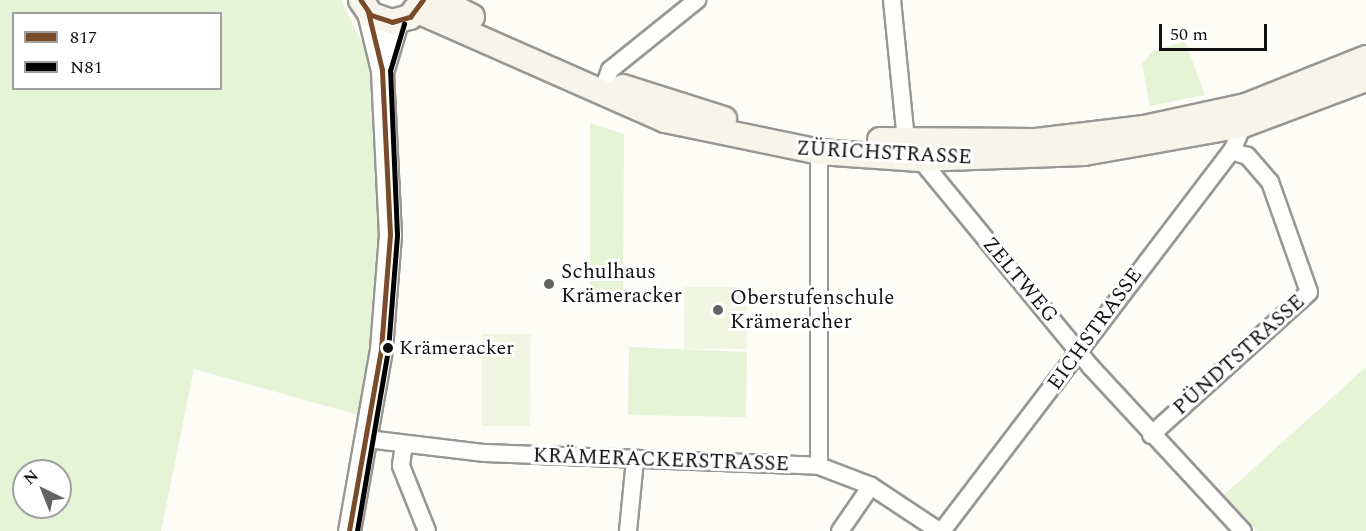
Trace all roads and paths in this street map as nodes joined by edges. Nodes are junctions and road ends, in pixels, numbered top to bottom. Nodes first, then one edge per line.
1 (697, 0) edge
2 (892, 0) edge
3 (365, 6) edge
4 (419, 8) edge
5 (1366, 58) edge
6 (382, 70) junction
7 (1366, 79) edge
8 (606, 81) junction
9 (1237, 140) junction
10 (913, 150) junction
11 (819, 152) junction
12 (1078, 352) junction
13 (1151, 435) junction
14 (367, 439) junction
15 (404, 444) junction
16 (635, 459) junction
17 (819, 466) junction
18 (871, 486) junction
19 (349, 531) edge
20 (427, 531) edge
21 (628, 531) edge
22 (840, 531) edge
23 (941, 531) edge
24 (1243, 531) edge

1 - 8 street
2 - 10 street
3 - 4 main road
3 - 6 street
4 - 6 street
4 - 8 main road, ZÜRICHSTRASSE
4 - 11 main road, ZÜRICHSTRASSE
5 - 10 main road, ZÜRICHSTRASSE
6 - 14 street
7 - 9 main road, ZÜRICHSTRASSE
8 - 10 main road, ZÜRICHSTRASSE
9 - 10 main road, ZÜRICHSTRASSE
9 - 12 street, EICHSTRASSE
9 - 13 street, PÜNDTSTRASSE
10 - 11 main road, ZÜRICHSTRASSE
10 - 12 street, ZELTWEG
11 - 17 street
12 - 13 street, ZELTWEG
12 - 23 street, EICHSTRASSE
13 - 24 street, ZELTWEG
14 - 15 street, KRÄMERACKERSTRASSE
14 - 19 street
15 - 16 street, KRÄMERACKERSTRASSE
15 - 20 street
16 - 17 street, KRÄMERACKERSTRASSE
16 - 21 street
17 - 18 street, KRÄMERACKERSTRASSE
18 - 22 street
18 - 23 street, KRÄMERACKERSTRASSE

